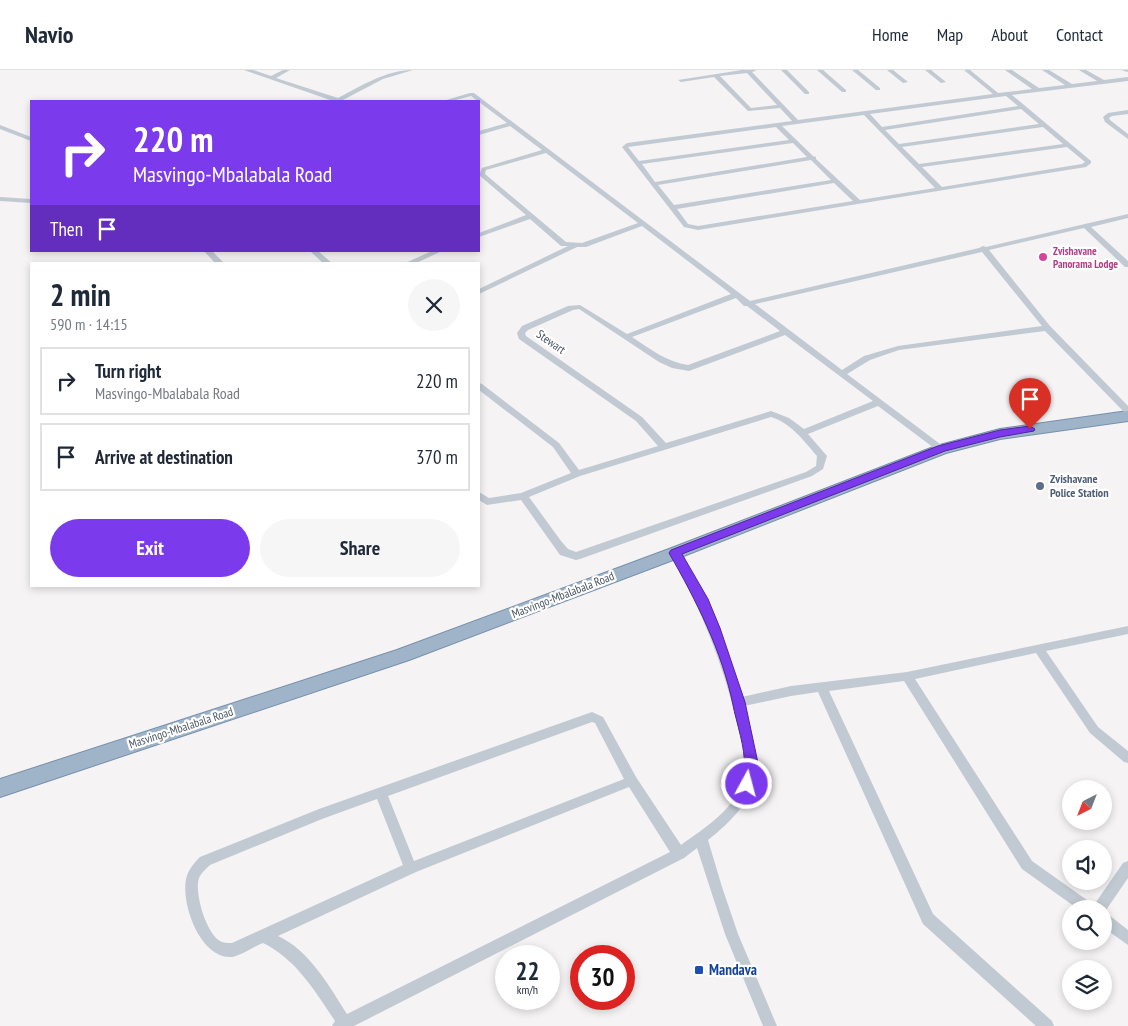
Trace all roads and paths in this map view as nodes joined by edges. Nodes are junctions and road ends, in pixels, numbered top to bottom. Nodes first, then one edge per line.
1 (248, 70) edge
2 (287, 70) edge
3 (410, 70) edge
4 (751, 70) edge
5 (784, 70) edge
6 (820, 70) edge
7 (854, 70) edge
8 (890, 70) edge
9 (928, 70) edge
10 (967, 70) edge
11 (1008, 70) edge
12 (1045, 70) edge
13 (1082, 70) edge
14 (1124, 70) edge
15 (1128, 70) edge
16 (715, 75) junction
17 (271, 78) junction
18 (1128, 79) edge
19 (681, 80) dead end
20 (905, 82) dead end
21 (943, 82) dead end
22 (1104, 83) junction
23 (1072, 87) junction
24 (878, 89) dead end
25 (844, 90) dead end
26 (1039, 91) junction
27 (807, 93) dead end
28 (996, 94) junction
29 (1007, 94) junction
30 (337, 100) edge
31 (450, 100) edge
32 (480, 100) edge
33 (480, 100) edge
34 (782, 106) junction
35 (1022, 107) junction
36 (1128, 112) edge
37 (865, 113) junction
38 (795, 121) junction
39 (510, 124) junction
40 (776, 124) junction
41 (1044, 125) junction
42 (0, 127) edge
43 (881, 129) junction
44 (480, 133) edge
45 (1128, 137) edge
46 (30, 139) edge
47 (795, 141) junction
48 (1068, 144) junction
49 (899, 146) junction
50 (545, 152) junction
51 (814, 158) junction
52 (637, 163) junction
53 (918, 166) junction
54 (836, 181) junction
55 (654, 184) junction
56 (940, 190) junction
57 (0, 199) edge
58 (30, 201) edge
59 (859, 203) junction
60 (671, 208) junction
61 (532, 216) junction
62 (1128, 216) edge
63 (641, 224) junction
64 (1085, 225) junction
65 (480, 235) edge
66 (574, 246) junction
67 (983, 248) junction
68 (208, 252) edge
69 (315, 252) edge
70 (436, 252) edge
71 (420, 259) junction
72 (219, 262) edge
73 (327, 262) edge
74 (412, 262) edge
75 (424, 262) edge
76 (1128, 265) edge
77 (480, 292) edge
78 (736, 295) junction
79 (748, 304) junction
80 (1047, 328) junction
81 (784, 332) junction
82 (628, 336) junction
83 (841, 374) junction
84 (480, 387) edge
85 (879, 402) junction
86 (1128, 411) edge
87 (1128, 416) edge
88 (803, 433) junction
89 (663, 446) junction
90 (941, 449) junction
91 (577, 474) junction
92 (480, 496) edge
93 (523, 496) junction
94 (675, 553) junction
95 (1128, 630) edge
96 (1038, 648) junction
97 (907, 676) junction
98 (822, 688) junction
99 (739, 702) junction
100 (1128, 758) edge
101 (632, 781) junction
102 (0, 788) edge
103 (381, 793) junction
104 (701, 839) junction
105 (680, 854) junction
106 (1128, 867) edge
107 (411, 868) junction
108 (1077, 900) edge
109 (1104, 900) edge
110 (1112, 926) edge
111 (264, 936) junction
112 (1128, 938) edge
113 (341, 1024) edge
114 (770, 1026) edge
115 (1047, 1026) edge

1 - 17 street
2 - 17 street
3 - 30 street
4 - 16 street
4 - 34 street
5 - 27 street
6 - 25 street
7 - 24 street
8 - 20 street
9 - 21 street
10 - 28 street
11 - 26 street
12 - 23 street
13 - 22 street
14 - 15 street
16 - 19 street
16 - 34 street
17 - 30 street
18 - 22 street
22 - 23 street
23 - 26 street
26 - 29 street
28 - 29 street
28 - 37 street
29 - 35 street
31 - 33 street
32 - 39 street
34 - 38 street
35 - 41 street
35 - 43 street
36 - 45 street
37 - 38 street
37 - 43 street
38 - 40 street
39 - 44 street
39 - 50 street
40 - 47 street
40 - 52 street
41 - 48 street
41 - 49 street
42 - 46 street
43 - 49 street
47 - 51 street
47 - 52 street
48 - 53 street
48 - 56 street
49 - 53 street
50 - 61 street
50 - 63 street
51 - 54 street
51 - 55 street
52 - 55 street
53 - 56 street
54 - 59 street
54 - 60 street
55 - 60 street
56 - 59 street
57 - 58 street
59 - 60 street
61 - 65 street
61 - 66 street
62 - 64 street
63 - 66 street
63 - 78 street
64 - 67 street
64 - 76 street
66 - 77 street
67 - 79 street
67 - 80 street
68 - 72 street
69 - 73 street
70 - 71 street
71 - 74 street
71 - 75 street
78 - 79 street
78 - 82 street
79 - 81 street
80 - 83 street
80 - 86 street
81 - 82 street
81 - 83 street
82 - 89 street, Stewart
83 - 85 street
84 - 91 street
85 - 88 street
85 - 90 street
87 - 90 highway, Masvingo-Mbalabala Road
88 - 89 street
88 - 93 street
89 - 91 street
90 - 94 highway, Masvingo-Mbalabala Road
91 - 93 street
92 - 93 street
94 - 99 street
94 - 102 highway, Masvingo-Mbalabala Road
95 - 96 street
96 - 97 street
96 - 100 street
97 - 98 street
97 - 108 street
98 - 99 street
98 - 115 street
99 - 104 street
101 - 103 street
101 - 105 street
101 - 107 street
103 - 107 street
103 - 111 street
104 - 105 street
104 - 114 street
105 - 113 street
106 - 109 street
107 - 111 street
110 - 112 street
111 - 113 street

